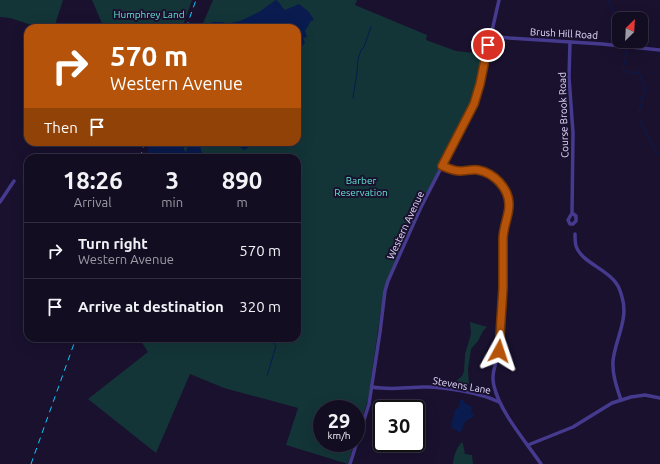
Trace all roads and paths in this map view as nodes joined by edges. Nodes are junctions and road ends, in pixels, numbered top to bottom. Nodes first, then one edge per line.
1 (499, 0) edge
2 (491, 36) junction
3 (570, 42) junction
4 (660, 50) edge
5 (442, 166) junction
6 (14, 181) dead end
7 (0, 201) edge
8 (572, 213) dead end
9 (575, 234) dead end
10 (372, 387) junction
11 (660, 398) edge
12 (621, 400) junction
13 (500, 402) junction
14 (528, 445) junction
15 (350, 464) edge
16 (541, 464) edge

1 - 2 street, Western Avenue
2 - 3 street, Brush Hill Road
2 - 5 street, Western Avenue
3 - 4 street, Brush Hill Road
3 - 8 street, Course Brook Road
5 - 10 street, Western Avenue
5 - 13 street
6 - 7 street
9 - 12 street
10 - 13 street, Stevens Lane
10 - 15 street, Western Avenue
11 - 12 street
12 - 14 street
13 - 14 street
14 - 16 street

